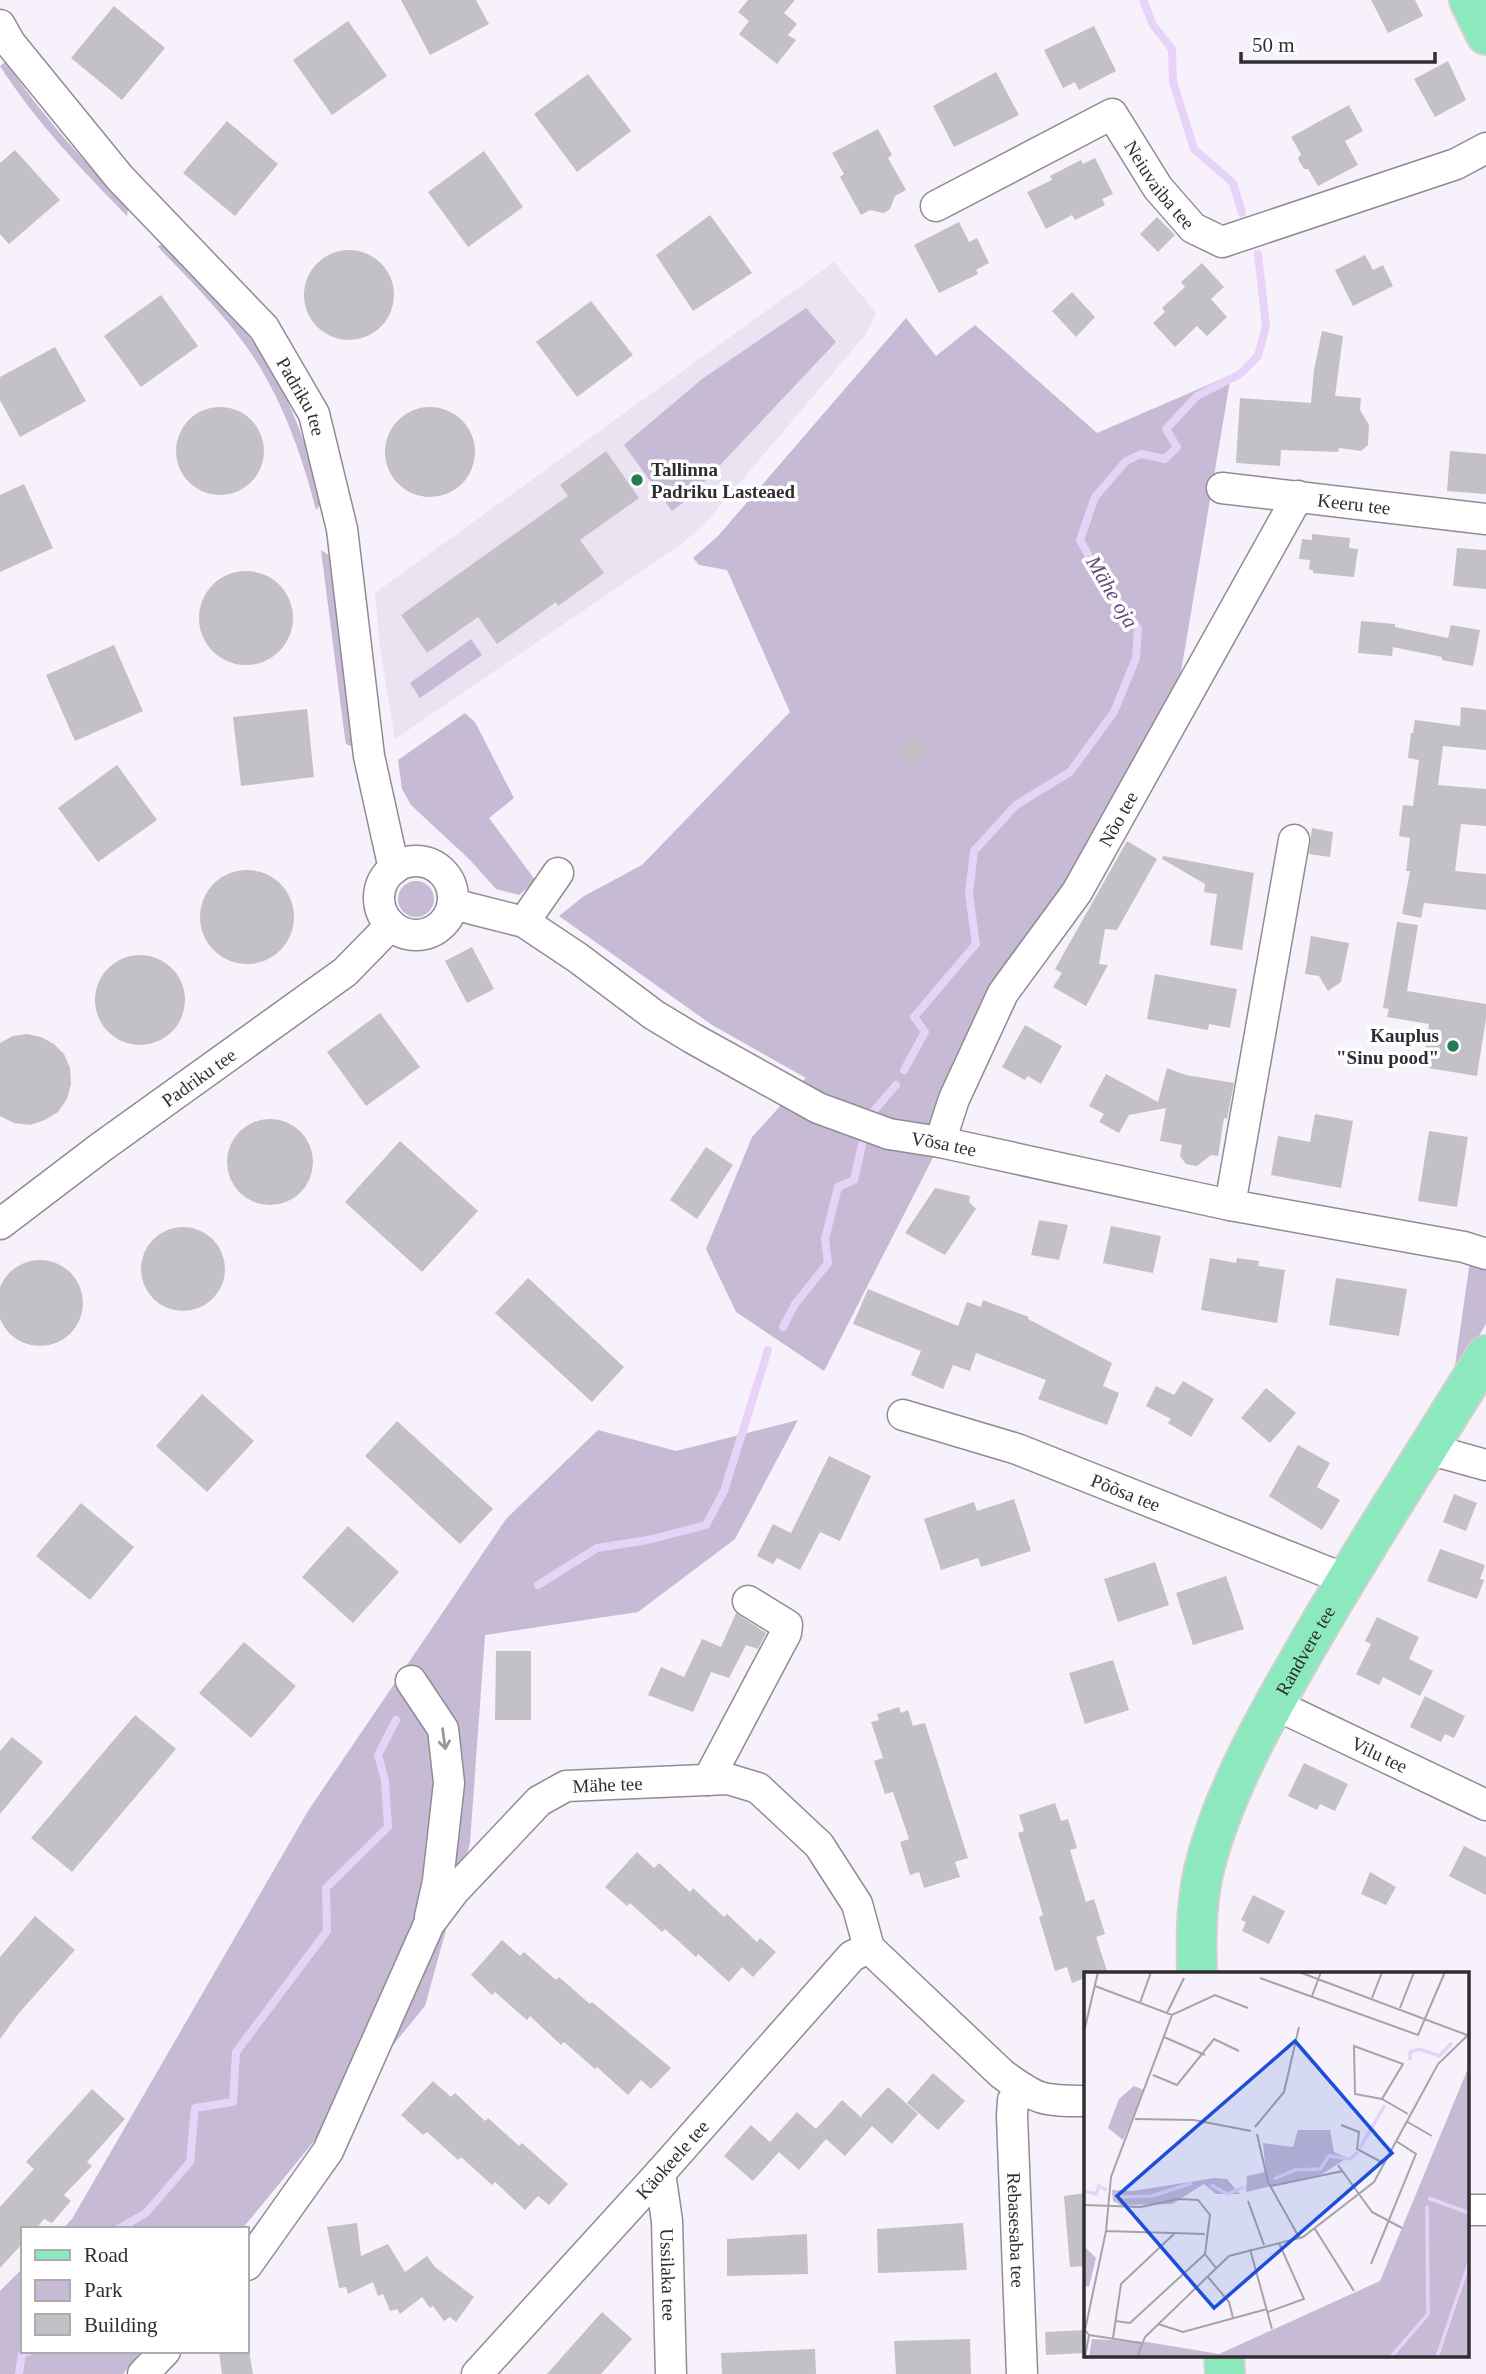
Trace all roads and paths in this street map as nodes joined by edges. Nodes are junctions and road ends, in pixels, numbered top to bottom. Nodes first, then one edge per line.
1 (1469, 0) edge
2 (0, 24) edge
3 (1486, 35) edge
4 (1486, 148) edge
5 (936, 205) dead end
6 (1222, 488) dead end
7 (1298, 496) junction
8 (1486, 519) edge
9 (1294, 840) dead end
10 (394, 869) junction
11 (558, 873) dead end
12 (453, 904) junction
13 (524, 922) junction
14 (391, 925) junction
15 (940, 1142) junction
16 (1230, 1205) junction
17 (0, 1224) edge
18 (1486, 1254) edge
19 (1486, 1355) edge
20 (903, 1415) dead end
21 (1428, 1449) junction
22 (1486, 1465) edge
23 (1345, 1579) junction
24 (748, 1601) dead end
25 (411, 1681) dead end
26 (1274, 1704) junction
27 (708, 1780) junction
28 (1486, 1805) edge
29 (429, 1924) junction
30 (869, 1948) junction
31 (1198, 1972) edge
32 (1021, 2088) junction
33 (1084, 2101) edge
34 (660, 2173) junction
35 (1468, 2210) edge
36 (1486, 2210) edge
37 (248, 2264) edge
38 (163, 2353) edge
39 (1224, 2356) edge
40 (143, 2374) edge
41 (477, 2374) edge
42 (671, 2374) edge
43 (1022, 2374) edge
44 (1225, 2374) edge

1 - 3 main road
2 - 10 street, Padriku tee
4 - 5 street, Neiuvaiba tee
6 - 7 street, Keeru tee
7 - 8 street, Keeru tee
7 - 15 street, Nõo tee
9 - 16 street
10 - 12 street
10 - 14 street
11 - 13 street
12 - 13 street, Võsa tee
12 - 14 street
13 - 15 street, Võsa tee
14 - 17 street, Padriku tee
15 - 16 street, Võsa tee
16 - 18 street, Võsa tee
19 - 21 main road, Randvere tee
20 - 23 street, Põõsa tee
21 - 22 street
21 - 23 main road, Randvere tee
23 - 26 main road, Randvere tee
24 - 27 street
25 -> 29 street
26 - 28 street, Vilu tee
26 - 31 main road, Randvere tee
27 - 29 street, Mähe tee
27 - 30 street, Mähe tee
29 - 37 street, Mähe tee
30 - 32 street
30 - 34 street, Käokeele tee
32 - 33 street
32 - 43 street, Rebasesaba tee
34 - 41 street, Käokeele tee
34 - 42 street, Ussilaka tee
35 - 36 street
38 - 40 street
39 - 44 main road

